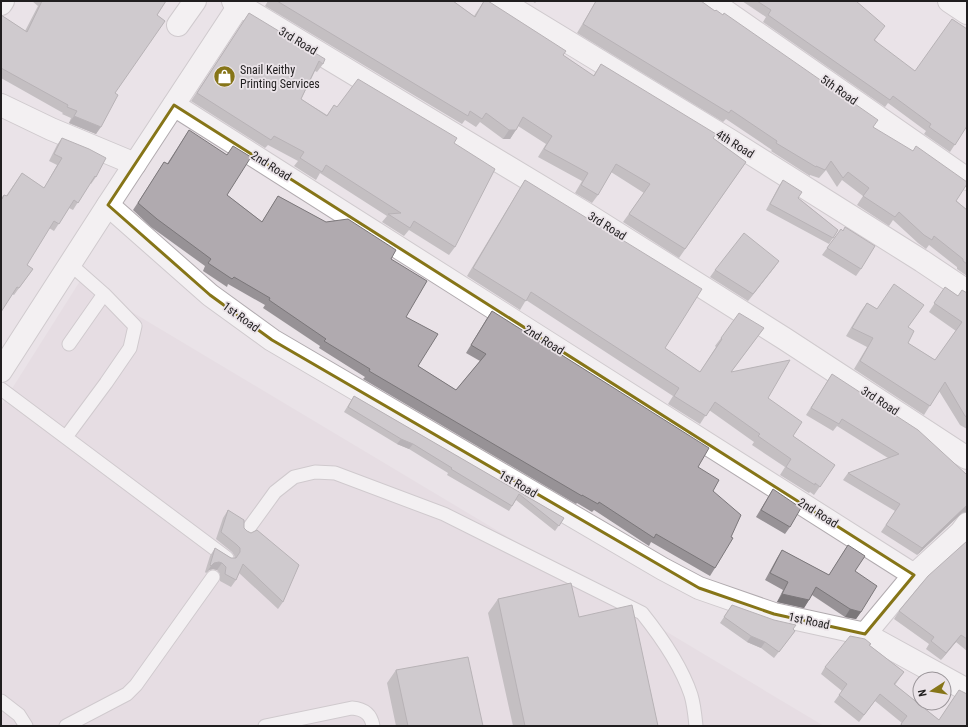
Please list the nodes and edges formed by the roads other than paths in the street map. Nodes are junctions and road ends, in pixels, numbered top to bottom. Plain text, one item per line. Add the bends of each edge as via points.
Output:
1 (3, 1) edge
2 (195, 1) edge
3 (501, 1) edge
4 (711, 1) edge
5 (949, 1) edge
6 (238, 2) edge
7 (1, 4) edge
8 (967, 13) edge
9 (178, 25) dead end
10 (1, 104) edge
11 (174, 105) junction
12 (135, 164) junction
13 (967, 179) edge
14 (108, 205) junction
15 (70, 264) junction
16 (967, 291) edge
17 (104, 294) junction
18 (69, 344) dead end
19 (1, 371) edge
20 (1, 389) edge
21 (66, 437) junction
22 (967, 458) edge
23 (967, 524) edge
24 (246, 532) edge
25 (227, 558) edge
26 (914, 575) junction
27 (213, 577) edge
28 (865, 634) junction
29 (967, 690) edge
30 (1, 701) edge
31 (26, 726) edge
32 (66, 726) edge
33 (265, 726) edge
34 (373, 726) edge
35 (696, 726) edge

1 - 7 street
2 - 9 street
3 - 16 street, 4th Road via 750,153
4 - 13 street, 5th Road
5 - 8 street
6 - 11 street
6 - 22 street, 3rd Road via 588,214
10 - 12 street via 51,129
11 - 12 street
11 - 26 street, 2nd Road
12 - 14 street
14 - 15 street
14 - 28 street, 1st Road via 210,295 272,340 664,569 699,588 774,614
15 - 17 lane
15 - 19 street
17 - 18 lane
17 - 21 lane via 135,326 130,348
20 - 21 lane
21 - 25 lane
23 - 26 street
24 - 35 lane via 275,492 294,477 315,472 335,472 444,514 642,613 677,663 692,696
26 - 28 street
27 - 32 lane via 127,694
28 - 29 street, 1st Road
30 - 31 lane via 19,715
33 - 34 lane via 352,708 366,712 372,719

